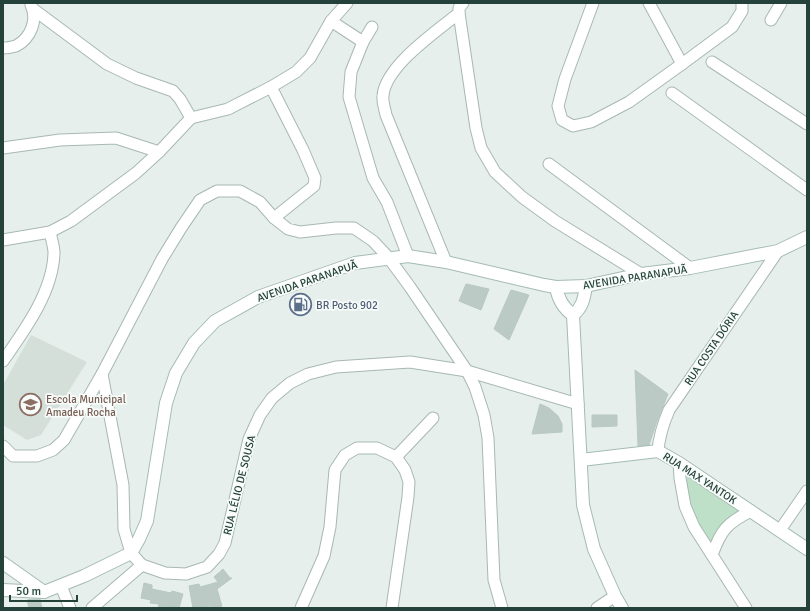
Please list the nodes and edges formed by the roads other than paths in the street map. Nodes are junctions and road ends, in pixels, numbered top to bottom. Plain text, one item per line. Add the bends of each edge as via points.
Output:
1 (347, 3) edge
2 (593, 3) edge
3 (649, 3) edge
4 (742, 3) edge
5 (781, 3) edge
6 (31, 6) edge
7 (461, 8) edge
8 (771, 20) dead end
9 (331, 21) junction
10 (372, 27) dead end
11 (363, 42) junction
12 (3, 48) edge
13 (712, 62) dead end
14 (682, 64) junction
15 (271, 87) junction
16 (672, 93) dead end
17 (191, 118) junction
18 (807, 124) edge
19 (3, 148) edge
20 (159, 152) junction
21 (549, 164) dead end
22 (807, 190) edge
23 (274, 218) junction
24 (50, 232) junction
25 (807, 237) edge
26 (3, 240) edge
27 (778, 250) junction
28 (408, 256) junction
29 (388, 257) junction
30 (446, 262) junction
31 (690, 268) junction
32 (642, 274) junction
33 (586, 286) junction
34 (556, 287) junction
35 (573, 315) junction
36 (3, 362) edge
37 (467, 371) junction
38 (102, 374) junction
39 (578, 404) junction
40 (432, 418) dead end
41 (3, 446) edge
42 (658, 451) junction
43 (8, 455) edge
44 (396, 457) junction
45 (580, 460) junction
46 (679, 463) junction
47 (807, 491) edge
48 (751, 511) junction
49 (780, 530) junction
50 (807, 549) edge
51 (131, 552) junction
52 (712, 555) junction
53 (3, 563) edge
54 (142, 565) junction
55 (61, 586) junction
56 (3, 590) edge
57 (44, 592) junction
58 (615, 596) junction
59 (70, 608) edge
60 (92, 608) edge
61 (301, 608) edge
62 (392, 608) edge
63 (502, 608) edge
64 (597, 608) edge
65 (622, 608) edge
66 (746, 608) edge

1 - 9 street
2 - 14 street via 565,79 558,106 562,120 573,126 591,122 629,102
3 - 14 street
4 - 14 street via 742,11 732,28
5 - 8 street
6 - 12 street via 34,19 30,32 14,47
6 - 17 street via 107,64 173,91
7 - 30 street via 400,62 387,81 382,96 386,115
7 - 32 street via 476,128 481,148 495,172 522,198 555,221
9 - 11 street
9 - 15 street via 310,58 296,72
10 - 11 street
11 - 28 street via 351,72 349,96 372,178 387,202
13 - 18 street
15 - 17 street via 228,109
15 - 23 street via 315,178 314,186
16 - 22 street
17 - 20 street
19 - 20 street via 60,140 116,138
20 - 24 street via 136,173 71,221
21 - 31 street
23 - 29 street via 288,229 300,232 354,228 373,241
23 - 38 street via 260,202 240,191 217,191 200,200 162,259
24 - 26 street
24 - 36 street via 54,252 46,287 32,319
25 - 27 street, AVENIDA PARANAPUÃ
27 - 31 street, AVENIDA PARANAPUÃ
27 - 42 street, RUA COSTA DÓRIA via 669,410 659,436
28 - 29 street, AVENIDA PARANAPUÃ
28 - 30 street, AVENIDA PARANAPUÃ
29 - 37 street
29 - 51 street, AVENIDA PARANAPUÃ via 355,263 258,297 216,321 194,343 176,373 166,403 147,521
30 - 34 street, AVENIDA PARANAPUÃ
31 - 32 street, AVENIDA PARANAPUÃ
32 - 33 street, AVENIDA PARANAPUÃ
33 - 34 street, AVENIDA PARANAPUÃ
33 - 35 street via 582,305
34 - 35 street via 564,308
35 - 39 street
37 - 39 street, RUA LÉLIO DE SOUSA
37 - 54 street, RUA LÉLIO DE SOUSA via 410,362 336,367 308,374 290,383 272,398 260,415 249,439 225,543 219,554 207,567 186,574 165,573
37 - 63 street via 481,408 488,438 494,580
38 - 43 street via 64,440 53,450 37,456
38 - 51 street via 123,484 124,529
39 - 45 street
40 - 44 street
41 - 43 street
42 - 45 street, RUA MAX YANTOK
42 - 46 street, RUA MAX YANTOK
44 - 61 street via 377,448 357,448 345,455 335,470 330,527 324,556
44 - 62 street via 409,482
45 - 58 street via 583,505 592,542
46 - 48 street, RUA MAX YANTOK
46 - 52 street via 685,506 694,527
47 - 49 street
48 - 49 street, RUA MAX YANTOK
48 - 52 street via 725,527
49 - 50 street, RUA MAX YANTOK
51 - 54 street
51 - 55 street
52 - 66 street
53 - 57 street
54 - 60 street
55 - 57 street
55 - 59 street
56 - 57 street
58 - 64 street
58 - 65 street

